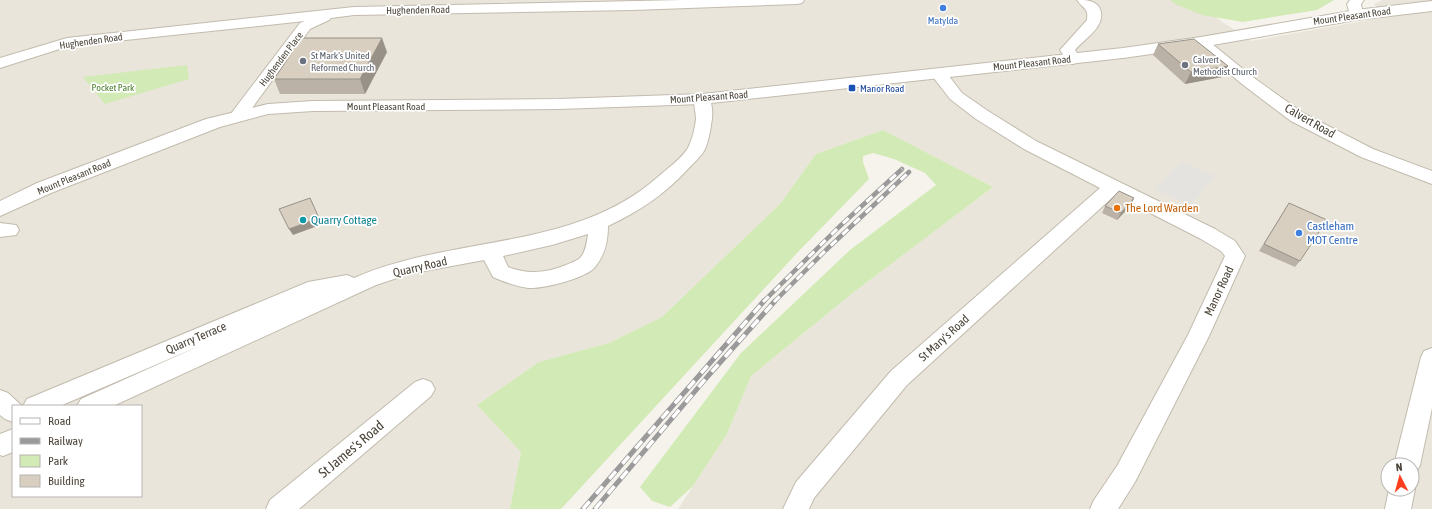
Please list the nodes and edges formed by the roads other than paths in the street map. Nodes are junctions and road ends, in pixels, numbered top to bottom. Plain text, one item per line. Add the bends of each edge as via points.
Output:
1 (797, 0) edge
2 (1084, 0) edge
3 (1432, 6) edge
4 (1357, 7) edge
5 (332, 14) junction
6 (279, 20) junction
7 (305, 26) junction
8 (1201, 42) junction
9 (1073, 59) junction
10 (0, 63) edge
11 (939, 74) junction
12 (702, 99) junction
13 (238, 115) junction
14 (1432, 178) edge
15 (1113, 186) junction
16 (0, 209) edge
17 (598, 223) junction
18 (491, 252) junction
19 (360, 283) junction
20 (1432, 357) edge
21 (423, 389) dead end
22 (0, 400) edge
23 (37, 405) edge
24 (90, 405) edge
25 (12, 411) edge
26 (1410, 457) edge
27 (1400, 497) edge
28 (279, 509) edge
29 (796, 509) edge
30 (1103, 509) edge
31 (1398, 509) edge

1 - 5 street, Hughenden Road via 354,11
2 - 9 street via 1093,10 1095,18 1091,28 1067,50
3 - 4 street, Mount Pleasant Road
4 - 8 street, Mount Pleasant Road
5 - 6 street, Hughenden Road
5 - 7 street, Hughenden Place
6 - 7 street, Hughenden Road via 301,22
6 - 10 street, Hughenden Road via 67,42
7 - 13 street, Hughenden Place
8 - 9 street, Mount Pleasant Road
8 - 14 street, Calvert Road via 1297,117 1367,153
9 - 11 street, Mount Pleasant Road
11 - 12 street, Mount Pleasant Road
11 - 15 street, Manor Road via 956,96 982,115 1030,145
12 - 13 street, Mount Pleasant Road via 559,104 290,106
12 - 17 street, Quarry Road via 705,117 695,150 666,183 632,207
13 - 16 street, Mount Pleasant Road via 213,122 44,188
15 - 29 street, St Mary's Road via 899,378 805,490
15 - 30 street, Manor Road via 1208,234 1228,246 1236,256 1198,336 1126,474
17 - 18 street, Quarry Road via 540,241
17 - 18 street via 598,242 588,263 562,276 533,281 516,279 500,272
18 - 19 street, Quarry Road via 409,267
19 - 23 street, Quarry Terrace via 315,288
19 - 24 street, Quarry Road via 299,313
20 - 26 street
21 - 28 street, St James's Road
22 - 25 street
27 - 31 street

